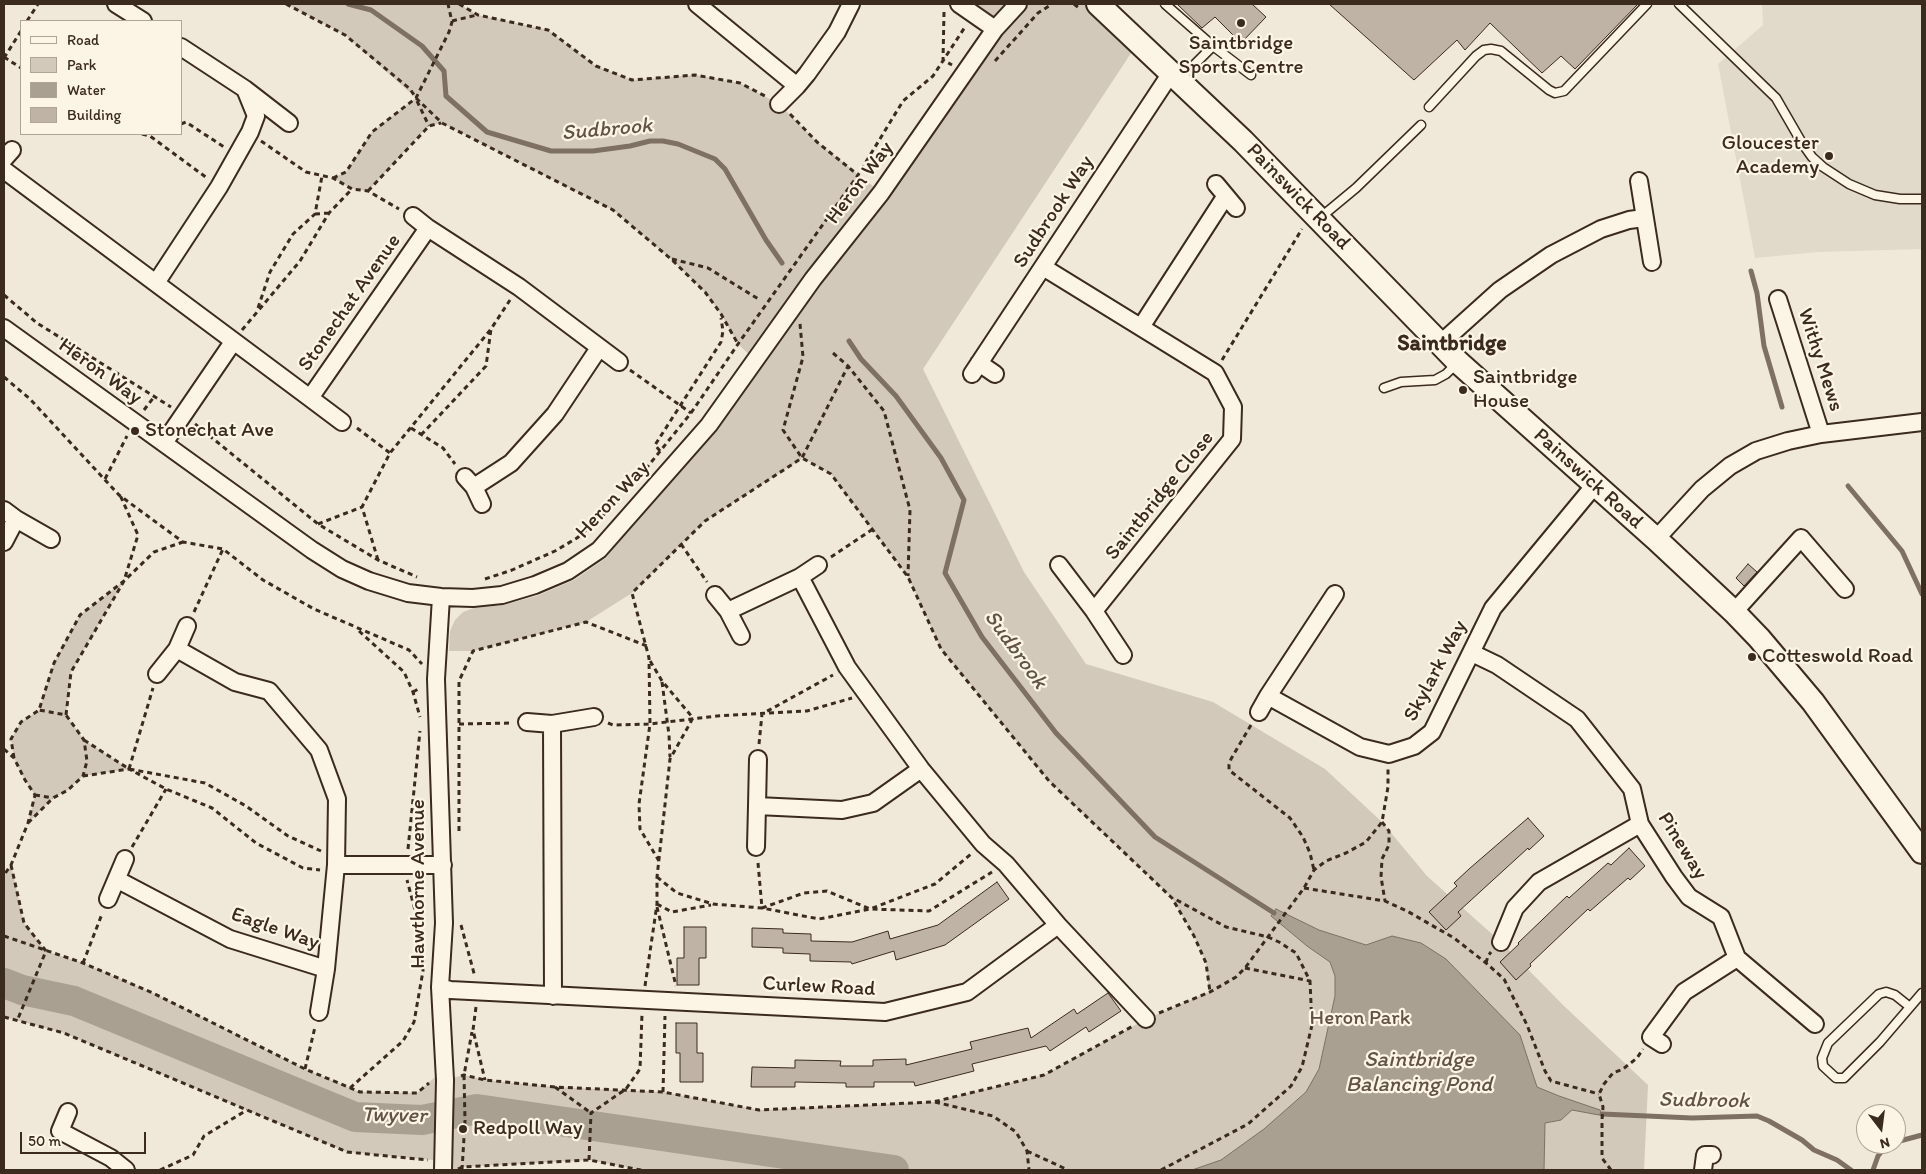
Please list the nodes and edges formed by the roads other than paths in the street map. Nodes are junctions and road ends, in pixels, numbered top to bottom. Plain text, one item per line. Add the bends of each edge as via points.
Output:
1 (116, 4) edge
2 (697, 4) edge
3 (851, 4) edge
4 (959, 4) edge
5 (1018, 4) edge
6 (1098, 4) edge
7 (1165, 4) edge
8 (1647, 4) edge
9 (1679, 4) edge
10 (137, 13) edge
11 (995, 29) junction
12 (1213, 46) junction
13 (182, 48) edge
14 (1251, 75) dead end
15 (1175, 77) junction
16 (796, 86) junction
17 (245, 89) junction
18 (780, 104) road end
19 (1429, 107) dead end
20 (289, 123) dead end
21 (1421, 125) dead end
22 (4, 170) edge
23 (1639, 181) dead end
24 (1226, 196) dead end
25 (1922, 199) edge
26 (1316, 215) junction
27 (413, 216) road end
28 (1644, 218) junction
29 (428, 228) junction
30 (1652, 262) dead end
31 (1043, 267) junction
32 (156, 283) junction
33 (1778, 299) dead end
34 (1141, 327) junction
35 (4, 328) edge
36 (233, 342) junction
37 (1440, 344) junction
38 (599, 348) junction
39 (619, 362) road end
40 (1458, 362) junction
41 (995, 374) dead end
42 (1384, 388) dead end
43 (310, 398) junction
44 (342, 422) road end
45 (1922, 422) edge
46 (1821, 434) junction
47 (164, 443) junction
48 (1594, 486) junction
49 (482, 504) dead end
50 (10, 515) edge
51 (52, 539) dead end
52 (1656, 539) junction
53 (4, 542) edge
54 (818, 565) road end
55 (1059, 565) dead end
56 (800, 577) junction
57 (1845, 589) dead end
58 (1335, 594) dead end
59 (715, 595) road end
60 (441, 598) junction
61 (728, 611) junction
62 (1094, 611) junction
63 (1734, 612) junction
64 (188, 626) road end
65 (741, 636) dead end
66 (177, 649) junction
67 (1472, 653) junction
68 (1123, 655) dead end
69 (157, 674) road end
70 (1268, 696) junction
71 (1259, 712) road end
72 (594, 717) road end
73 (527, 722) road end
74 (552, 724) junction
75 (758, 759) road end
76 (921, 769) junction
77 (757, 806) junction
78 (1640, 824) junction
79 (756, 847) road end
80 (1922, 852) edge
81 (125, 859) road end
82 (336, 865) junction
83 (443, 865) junction
84 (118, 880) junction
85 (108, 899) road end
86 (1058, 925) junction
87 (1501, 942) dead end
88 (1737, 958) junction
89 (326, 969) junction
90 (440, 987) junction
91 (1922, 993) edge
92 (553, 996) junction
93 (1910, 1008) junction
94 (319, 1012) road end
95 (1146, 1019) road end
96 (1815, 1024) dead end
97 (1657, 1040) road end
98 (68, 1112) dead end
99 (1712, 1155) dead end
100 (448, 1167) edge
101 (126, 1170) edge
102 (1703, 1170) edge

1 - 10 street
2 - 16 street
3 - 16 street via 837,32
4 - 11 street
5 - 11 street, Heron Way
6 - 15 main road, Painswick Road
7 - 12 lane
8 - 19 lane via 1564,91 1555,93 1548,90 1501,51 1491,48 1476,56
9 - 25 lane via 1776,98 1802,143 1824,168 1848,184 1875,195
11 - 60 street, Heron Way via 881,193 797,301 709,425 599,550 568,571 535,585 502,595
12 - 14 lane
12 - 15 lane
13 - 17 street
15 - 26 main road, Painswick Road
15 - 31 street, Sudbrook Way
16 - 18 street
17 - 20 street
17 - 32 street via 256,116 250,132 219,187
21 - 26 lane via 1356,188
22 - 32 street, Stonechat Avenue
23 - 28 street
24 - 34 street
26 - 37 main road, Painswick Road
27 - 29 street, Stonechat Avenue
28 - 30 street
28 - 37 street via 1600,229 1552,255 1500,290
29 - 38 street, Stonechat Avenue via 519,287
29 - 43 street, Stonechat Avenue
31 - 34 street
31 - 41 street, Sudbrook Way via 976,368
32 - 36 street, Stonechat Avenue
33 - 46 street, Withy Mews
34 - 62 street, Saintbridge Close via 1215,373 1233,407 1232,440
35 - 47 street, Heron Way
36 - 43 street, Stonechat Avenue
36 - 47 street
37 - 40 main road, Painswick Road
38 - 39 street, Stonechat Avenue
38 - 49 street via 549,421 511,463 469,482
40 - 42 lane via 1435,380 1401,382
40 - 48 main road, Painswick Road
43 - 44 street
45 - 46 street
46 - 52 street via 1762,449 1730,466 1702,489
47 - 60 street, Heron Way via 342,569 408,593
48 - 52 main road, Painswick Road
48 - 67 street, Skylark Way via 1493,608
50 - 51 street
50 - 53 street
52 - 63 main road, Painswick Road
54 - 56 street
55 - 62 street
56 - 61 street
56 - 76 street via 846,667
57 - 63 street via 1801,538
58 - 70 street
59 - 61 street
60 - 83 street, Hawthorne Avenue via 436,679
61 - 65 street
62 - 68 street
63 - 80 main road, Painswick Road via 1813,702
64 - 66 street
66 - 69 street
66 - 82 street, Eagle Way via 235,682 269,692 319,750 337,798
67 - 70 street, Skylark Way via 1432,732 1414,746 1389,754 1360,747
67 - 78 street, Pineway via 1498,665 1577,719 1632,788
70 - 71 street
72 - 74 street
73 - 74 street
74 - 92 street
75 - 77 street
76 - 77 street via 872,803 842,810
76 - 86 street via 983,844 1006,864
77 - 79 street
78 - 87 street via 1538,882 1515,908
78 - 88 street, Pineway via 1689,897 1722,917
81 - 84 street
82 - 83 street
82 - 89 street, Eagle Way
83 - 90 street, Hawthorne Avenue
84 - 85 street
84 - 89 street, Eagle Way via 230,939
86 - 92 street, Curlew Road via 967,992 885,1012
86 - 95 street
88 - 96 street, Pineway
88 - 97 street via 1684,992
89 - 94 street
90 - 92 street, Curlew Road
90 - 100 street, Hawthorne Avenue via 444,1134
91 - 93 lane
93 - 93 lane via 1844,1078 1836,1078 1823,1066 1822,1058 1828,1043 1879,994 1895,995
98 - 101 street via 60,1131 111,1158
99 - 102 street via 1705,1155

